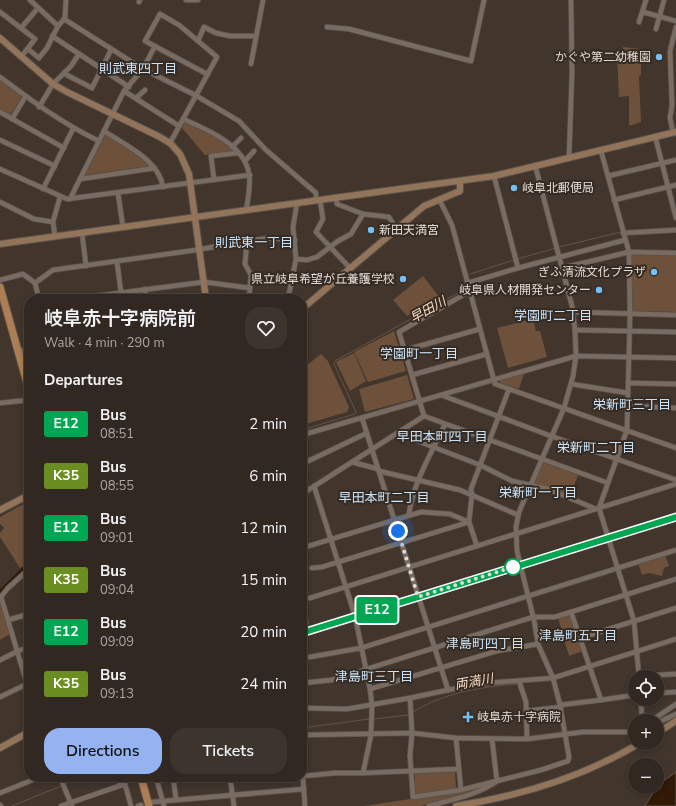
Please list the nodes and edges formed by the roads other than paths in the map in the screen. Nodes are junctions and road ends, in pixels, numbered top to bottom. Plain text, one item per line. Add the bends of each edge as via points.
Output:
1 (30, 0) edge
2 (66, 0) edge
3 (186, 0) edge
4 (198, 0) edge
5 (263, 0) edge
6 (484, 0) edge
7 (571, 0) edge
8 (646, 0) edge
9 (664, 0) edge
10 (38, 8) junction
11 (0, 12) edge
12 (643, 12) junction
13 (660, 16) junction
14 (64, 19) junction
15 (676, 21) edge
16 (640, 22) dead end
17 (58, 26) junction
18 (327, 27) dead end
19 (676, 27) edge
20 (21, 28) junction
21 (656, 29) dead end
22 (52, 36) junction
23 (255, 36) junction
24 (0, 38) edge
25 (198, 41) junction
26 (155, 46) junction
27 (28, 49) junction
28 (111, 50) junction
29 (79, 54) junction
30 (21, 57) junction
31 (250, 64) dead end
32 (102, 69) junction
33 (143, 69) junction
34 (64, 74) junction
35 (207, 74) junction
36 (0, 77) edge
37 (53, 84) junction
38 (129, 86) junction
39 (145, 90) dead end
40 (124, 91) junction
41 (195, 95) junction
42 (25, 97) junction
43 (136, 98) junction
44 (39, 107) junction
45 (0, 112) edge
46 (113, 114) junction
47 (12, 119) junction
48 (183, 119) junction
49 (179, 126) junction
50 (73, 129) junction
51 (104, 131) junction
52 (674, 132) edge
53 (655, 136) junction
54 (241, 138) dead end
55 (0, 140) edge
56 (99, 142) junction
57 (170, 143) junction
58 (232, 147) junction
59 (64, 148) junction
60 (254, 151) dead end
61 (600, 151) junction
62 (237, 153) junction
63 (569, 158) junction
64 (676, 160) edge
65 (245, 161) junction
66 (663, 163) junction
67 (536, 165) junction
68 (55, 166) junction
69 (155, 168) junction
70 (0, 169) edge
71 (250, 175) junction
72 (494, 176) junction
73 (608, 176) junction
74 (80, 179) junction
75 (214, 180) junction
76 (460, 181) junction
77 (190, 183) junction
78 (676, 185) edge
79 (163, 187) junction
80 (668, 187) junction
81 (43, 189) junction
82 (118, 193) junction
83 (60, 197) junction
84 (336, 198) junction
85 (70, 199) junction
86 (439, 199) junction
87 (318, 200) junction
88 (614, 200) junction
89 (0, 202) edge
90 (297, 203) junction
91 (246, 211) junction
92 (363, 214) junction
93 (195, 217) junction
94 (676, 218) edge
95 (53, 222) junction
96 (123, 227) junction
97 (396, 229) junction
98 (676, 230) edge
99 (82, 233) junction
100 (623, 233) junction
101 (55, 237) junction
102 (295, 240) junction
103 (625, 240) junction
104 (247, 241) junction
105 (0, 244) edge
106 (330, 247) junction
107 (199, 250) junction
108 (629, 252) junction
109 (676, 254) edge
110 (558, 256) junction
111 (296, 259) junction
112 (116, 262) junction
113 (86, 266) junction
114 (350, 268) junction
115 (518, 268) junction
116 (562, 268) junction
117 (0, 280) edge
118 (204, 282) junction
119 (468, 283) junction
120 (35, 284) junction
121 (0, 287) edge
122 (250, 288) junction
123 (145, 289) junction
124 (470, 291) junction
125 (121, 292) junction
126 (38, 294) edge
127 (108, 294) edge
128 (146, 294) edge
129 (205, 294) edge
130 (249, 294) edge
131 (289, 294) edge
132 (2, 305) edge
133 (307, 305) edge
134 (573, 312) junction
135 (630, 314) junction
136 (676, 315) edge
137 (480, 329) junction
138 (576, 330) junction
139 (629, 332) junction
140 (676, 332) edge
141 (24, 350) edge
142 (405, 350) junction
143 (18, 352) junction
144 (487, 354) junction
145 (576, 356) junction
146 (628, 358) junction
147 (676, 358) edge
148 (24, 373) edge
149 (412, 375) junction
150 (494, 380) junction
151 (628, 383) junction
152 (571, 384) junction
153 (676, 384) edge
154 (509, 389) junction
155 (628, 393) junction
156 (441, 395) junction
157 (24, 401) edge
158 (419, 401) junction
159 (0, 403) edge
160 (627, 406) junction
161 (564, 408) junction
162 (676, 408) edge
163 (424, 416) junction
164 (500, 417) junction
165 (362, 418) junction
166 (445, 424) junction
167 (627, 430) junction
168 (367, 433) junction
169 (397, 433) junction
170 (307, 434) edge
171 (551, 436) junction
172 (490, 441) junction
173 (434, 448) junction
174 (676, 448) edge
175 (372, 449) junction
176 (617, 459) junction
177 (541, 460) junction
178 (307, 462) edge
179 (352, 462) junction
180 (480, 465) junction
181 (378, 470) junction
182 (419, 479) junction
183 (676, 480) edge
184 (608, 483) junction
185 (676, 484) edge
186 (530, 485) junction
187 (314, 486) junction
188 (307, 491) edge
189 (472, 494) junction
190 (24, 498) edge
191 (598, 509) junction
192 (0, 510) edge
193 (409, 514) junction
194 (518, 515) junction
195 (676, 517) edge
196 (394, 519) junction
197 (469, 522) junction
198 (516, 534) junction
199 (607, 538) junction
200 (331, 539) junction
201 (401, 543) junction
202 (307, 546) edge
203 (477, 546) junction
204 (676, 550) edge
205 (338, 562) junction
206 (520, 565) junction
207 (312, 568) dead end
208 (409, 568) junction
209 (617, 568) junction
210 (24, 574) edge
211 (676, 579) edge
212 (346, 587) junction
213 (528, 595) junction
214 (625, 595) junction
215 (1, 597) edge
216 (418, 597) junction
217 (310, 598) dead end
218 (676, 608) edge
219 (571, 612) junction
220 (24, 615) edge
221 (356, 616) junction
222 (533, 617) junction
223 (8, 620) junction
224 (634, 622) junction
225 (428, 627) junction
226 (307, 631) edge
227 (580, 638) junction
228 (676, 640) edge
229 (538, 644) junction
230 (361, 648) junction
231 (434, 648) junction
232 (24, 649) edge
233 (18, 651) junction
234 (637, 652) junction
235 (310, 657) dead end
236 (0, 660) edge
237 (590, 666) junction
238 (441, 668) junction
239 (365, 669) junction
240 (638, 670) edge
241 (24, 671) edge
242 (676, 674) edge
243 (664, 675) edge
244 (553, 678) junction
245 (519, 681) junction
246 (307, 682) edge
247 (24, 686) edge
248 (370, 689) junction
249 (448, 690) junction
250 (676, 692) edge
251 (664, 693) edge
252 (628, 696) edge
253 (0, 697) edge
254 (410, 698) junction
255 (601, 700) junction
256 (676, 704) edge
257 (372, 705) junction
258 (560, 706) junction
259 (307, 708) edge
260 (526, 711) junction
261 (661, 714) edge
262 (676, 714) edge
263 (664, 720) edge
264 (676, 721) edge
265 (664, 729) edge
266 (628, 732) edge
267 (412, 733) junction
268 (24, 735) edge
269 (307, 735) edge
270 (371, 735) junction
271 (565, 735) junction
272 (456, 738) junction
273 (492, 739) junction
274 (527, 739) junction
275 (0, 748) edge
276 (628, 749) edge
277 (458, 769) junction
278 (412, 772) junction
279 (363, 773) junction
280 (307, 776) edge
281 (496, 781) junction
282 (28, 782) edge
283 (62, 782) edge
284 (119, 782) edge
285 (138, 782) edge
286 (143, 782) edge
287 (158, 782) edge
288 (174, 782) edge
289 (231, 782) edge
290 (303, 782) edge
291 (120, 785) junction
292 (304, 789) junction
293 (461, 790) junction
294 (0, 793) edge
295 (232, 794) junction
296 (176, 799) junction
297 (163, 800) junction
298 (71, 804) edge
299 (151, 804) edge
300 (61, 806) edge
301 (131, 806) edge
302 (141, 806) edge
303 (164, 806) edge
304 (234, 806) edge
305 (305, 806) edge
306 (428, 806) edge
307 (456, 806) edge

1 - 10 street
2 - 14 street
3 - 4 street
5 - 23 street
6 - 18 street via 471,61 349,29
7 - 63 street
8 - 12 street
9 - 13 street
10 - 17 street
10 - 20 street
11 - 20 street
12 - 13 street
12 - 16 street
13 - 15 street
13 - 21 street
14 - 17 street
14 - 28 street
17 - 22 street
19 - 52 street via 670,51 670,118
20 - 27 street via 35,39
22 - 27 street via 39,58
22 - 29 street
23 - 25 street via 230,36 204,27
23 - 31 street
24 - 30 street
25 - 26 street via 174,21 160,14 145,41
25 - 35 street via 216,57
26 - 33 street
26 - 35 street
27 - 30 street
28 - 32 street
28 - 33 street
29 - 32 street
29 - 34 street
30 - 37 street
32 - 34 street via 92,88
32 - 38 street
33 - 38 street
33 - 41 street
34 - 37 street
35 - 41 street
36 - 42 street
37 - 44 street
37 - 46 street
38 - 40 street
39 - 43 street
40 - 43 street
40 - 46 street
41 - 48 street
41 - 87 street via 239,121 266,150 316,193
42 - 44 street
42 - 47 street
43 - 49 street
44 - 50 street
45 - 47 street
46 - 51 street
46 - 57 street
47 - 59 street
48 - 49 street
48 - 58 street
49 - 57 street
50 - 56 street
50 - 59 street
51 - 56 street
51 - 69 street
52 - 53 street
53 - 61 street
53 - 66 street
54 - 58 street
55 - 68 street
56 - 74 street
57 - 77 street via 183,160
58 - 62 street
59 - 68 street
60 - 65 street
61 - 63 street
61 - 73 street
62 - 65 street
62 - 75 street via 211,156
63 - 67 street
64 - 66 street
65 - 71 street
66 - 73 street
66 - 80 street
67 - 72 street
67 - 110 street
68 - 81 street
69 - 74 street
69 - 79 street
70 - 81 street
71 - 75 street
71 - 91 street
72 - 76 street
72 - 115 street
73 - 88 street
74 - 85 street
75 - 77 street
76 - 84 street
76 - 86 street via 460,191
77 - 79 street
77 - 93 street
78 - 80 street
79 - 82 street
80 - 88 street
80 - 94 street
81 - 83 street
82 - 85 street
82 - 96 street
83 - 85 street
83 - 95 street
84 - 87 street
84 - 92 street via 336,204
86 - 97 street via 424,206
86 - 119 street via 450,218
87 - 90 street
87 - 106 street via 323,219 316,232
88 - 100 street
89 - 95 street via 34,219
90 - 91 street
90 - 102 street via 293,227
91 - 93 street
92 - 97 street via 389,217
92 - 106 street via 350,234
93 - 96 street
93 - 107 street
95 - 101 street
96 - 99 street
97 - 114 street
98 - 100 street
99 - 101 street
99 - 113 street
100 - 103 street
101 - 105 street
102 - 104 street via 270,238
102 - 111 street
103 - 108 street
103 - 110 street
104 - 107 street
104 - 122 street via 245,264 251,275
106 - 111 street via 317,257 307,260
106 - 114 street
107 - 112 street
107 - 118 street
108 - 109 street
108 - 116 street
108 - 135 street
110 - 115 street
110 - 116 street
111 - 131 street
112 - 113 street
112 - 125 street
113 - 120 street via 53,270
114 - 133 street
115 - 119 street
116 - 134 street
117 - 120 street via 23,274
118 - 122 street
118 - 123 street
118 - 129 street
119 - 124 street
120 - 126 street
121 - 132 main road
122 - 130 street
123 - 125 street
123 - 128 street
124 - 137 street
124 - 142 street via 399,332
125 - 127 street
132 - 143 main road
134 - 135 street
134 - 138 street
135 - 136 street
135 - 139 street
137 - 142 street
137 - 144 street
138 - 139 street
138 - 145 street
139 - 140 street
139 - 146 street
141 - 143 street
142 - 149 street
143 - 148 main road
144 - 149 street
144 - 150 street
145 - 146 street
145 - 150 street
145 - 152 street
146 - 147 street
146 - 151 street
149 - 158 street
150 - 154 street via 495,384
150 - 156 street
151 - 153 street
151 - 155 street
152 - 155 street
152 - 161 street
154 - 161 street
154 - 164 street
155 - 160 street
156 - 158 street
156 - 164 street
157 - 159 street
158 - 163 street
158 - 165 street
160 - 162 street
160 - 167 street
161 - 167 street
161 - 171 street
163 - 166 street
163 - 169 street
164 - 171 street
164 - 172 street
165 - 168 street
165 - 170 street
166 - 172 street
166 - 173 street
167 - 174 street
167 - 176 street
168 - 175 street
168 - 178 street
169 - 173 street
169 - 175 street
171 - 176 street
171 - 177 street
172 - 177 street
172 - 180 street
173 - 180 street
173 - 182 street
175 - 179 street
175 - 181 street
176 - 183 street
176 - 184 street
177 - 184 street
177 - 186 street
179 - 181 street
179 - 187 street
180 - 186 street via 512,481
180 - 189 street via 473,480
181 - 182 street
181 - 196 street
182 - 189 street
182 - 193 street
184 - 191 street
185 - 191 street
186 - 191 street
186 - 194 street
187 - 188 street
187 - 200 street
189 - 194 street
189 - 197 street
190 - 192 street
191 - 198 street
191 - 199 street
193 - 196 street
193 - 197 street via 441,513
194 - 198 street
195 - 199 street
196 - 200 street
196 - 201 street
197 - 201 street
197 - 203 street
198 - 203 street
198 - 206 street
199 - 206 street
199 - 209 street
200 - 202 street
200 - 205 street
201 - 205 street
201 - 208 street
203 - 208 street
204 - 209 street
205 - 207 street
205 - 212 street
206 - 213 street
206 - 216 street
208 - 212 street
208 - 216 street
209 - 213 street
209 - 214 street
210 - 215 street
211 - 214 street
212 - 217 street
212 - 221 street
213 - 222 street
213 - 225 street
214 - 219 street
214 - 224 street
215 - 223 street
216 - 221 street
216 - 225 street
218 - 224 street
219 - 222 street via 555,617
219 - 227 street
220 - 223 street
221 - 226 street
221 - 230 street
222 - 229 street
222 - 231 street
223 - 233 street
224 - 227 street
224 - 234 street
225 - 230 street
225 - 231 street
227 - 237 street
228 - 234 street
229 - 238 street via 497,651
229 - 244 street
230 - 235 street
230 - 239 street
231 - 238 street
231 - 239 street
232 - 233 street
233 - 236 street
233 - 241 street
234 - 237 street
234 - 240 street
237 - 244 street
237 - 255 street
238 - 248 street
238 - 249 street
239 - 246 street via 332,680
239 - 248 street
242 - 243 street
244 - 245 street
244 - 258 street
245 - 249 street
245 - 260 street via 526,702
247 - 253 street
248 - 257 street
249 - 254 street
250 - 251 street
252 - 255 street
254 - 257 street
254 - 267 street
255 - 258 street
256 - 261 street
257 - 259 street via 346,709
257 - 270 street
258 - 260 street
258 - 271 street
260 - 274 street
262 - 263 street
264 - 265 street
266 - 271 street via 606,731
267 - 270 street
267 - 272 street
267 - 278 street
268 - 275 street
269 - 270 street
270 - 279 street
271 - 274 street
271 - 281 street via 568,761
272 - 273 street
272 - 277 street
273 - 274 street
273 - 281 street
276 - 307 street via 583,772 522,792
277 - 278 street
277 - 293 street
278 - 279 street
278 - 293 street via 413,797
279 - 280 street
281 - 293 street
281 - 306 street via 491,786
282 - 294 street
283 - 298 street
284 - 291 street
285 - 302 main road
286 - 299 main road
287 - 297 street
288 - 296 street
289 - 295 street
290 - 292 street
291 - 298 street
291 - 301 street via 125,784
292 - 295 street
292 - 305 street
295 - 296 street
295 - 304 street
296 - 297 street
297 - 299 street
297 - 303 street
298 - 300 street

